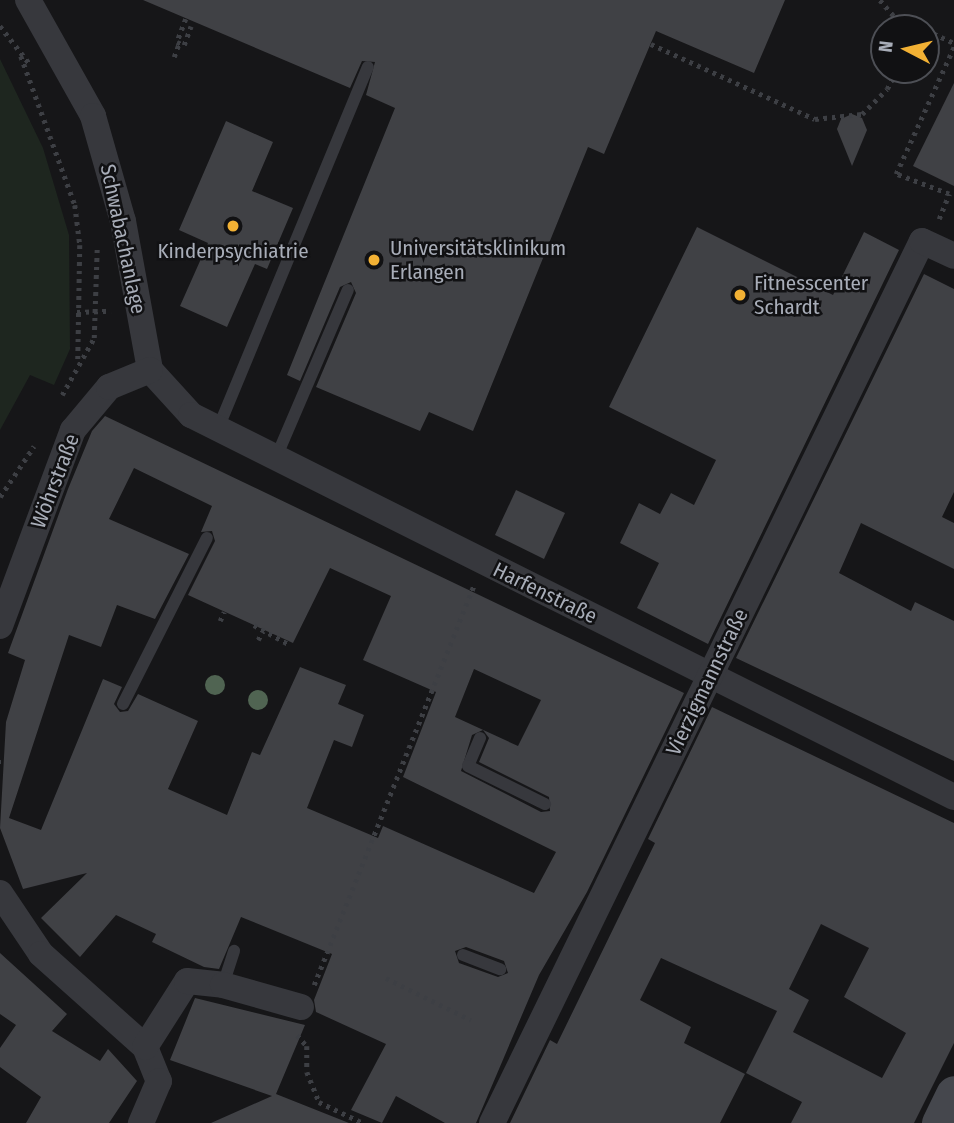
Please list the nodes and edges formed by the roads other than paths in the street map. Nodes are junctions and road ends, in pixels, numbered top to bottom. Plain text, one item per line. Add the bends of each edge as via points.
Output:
1 (29, 0) edge
2 (368, 67) dead end
3 (954, 256) edge
4 (348, 290) dead end
5 (150, 370) junction
6 (216, 432) junction
7 (275, 460) junction
8 (207, 538) dead end
9 (0, 626) edge
10 (710, 675) junction
11 (123, 704) dead end
12 (480, 738) dead end
13 (954, 797) edge
14 (545, 804) dead end
15 (0, 893) edge
16 (234, 951) dead end
17 (463, 956) dead end
18 (500, 969) dead end
19 (223, 985) junction
20 (301, 1007) road end
21 (145, 1047) junction
22 (954, 1094) edge
23 (141, 1123) edge
24 (492, 1123) edge
25 (940, 1123) edge

1 - 5 street, Schwabachanlage via 93,116 123,220
2 - 6 lane
3 - 10 street, Vierzigmannstraße via 922,241
4 - 7 lane
5 - 6 street, Harfenstraße via 191,415
5 - 9 street, Wöhrstraße via 109,387 73,430
6 - 7 street, Harfenstraße
7 - 10 street, Harfenstraße
8 - 11 lane
10 - 13 street, Harfenstraße
10 - 24 street, Vierzigmannstraße
12 - 14 lane via 468,766
15 - 21 street via 41,954
16 - 19 lane
17 - 18 lane
19 - 20 street
19 - 21 street via 187,981
21 - 23 street via 159,1081
22 - 25 street

